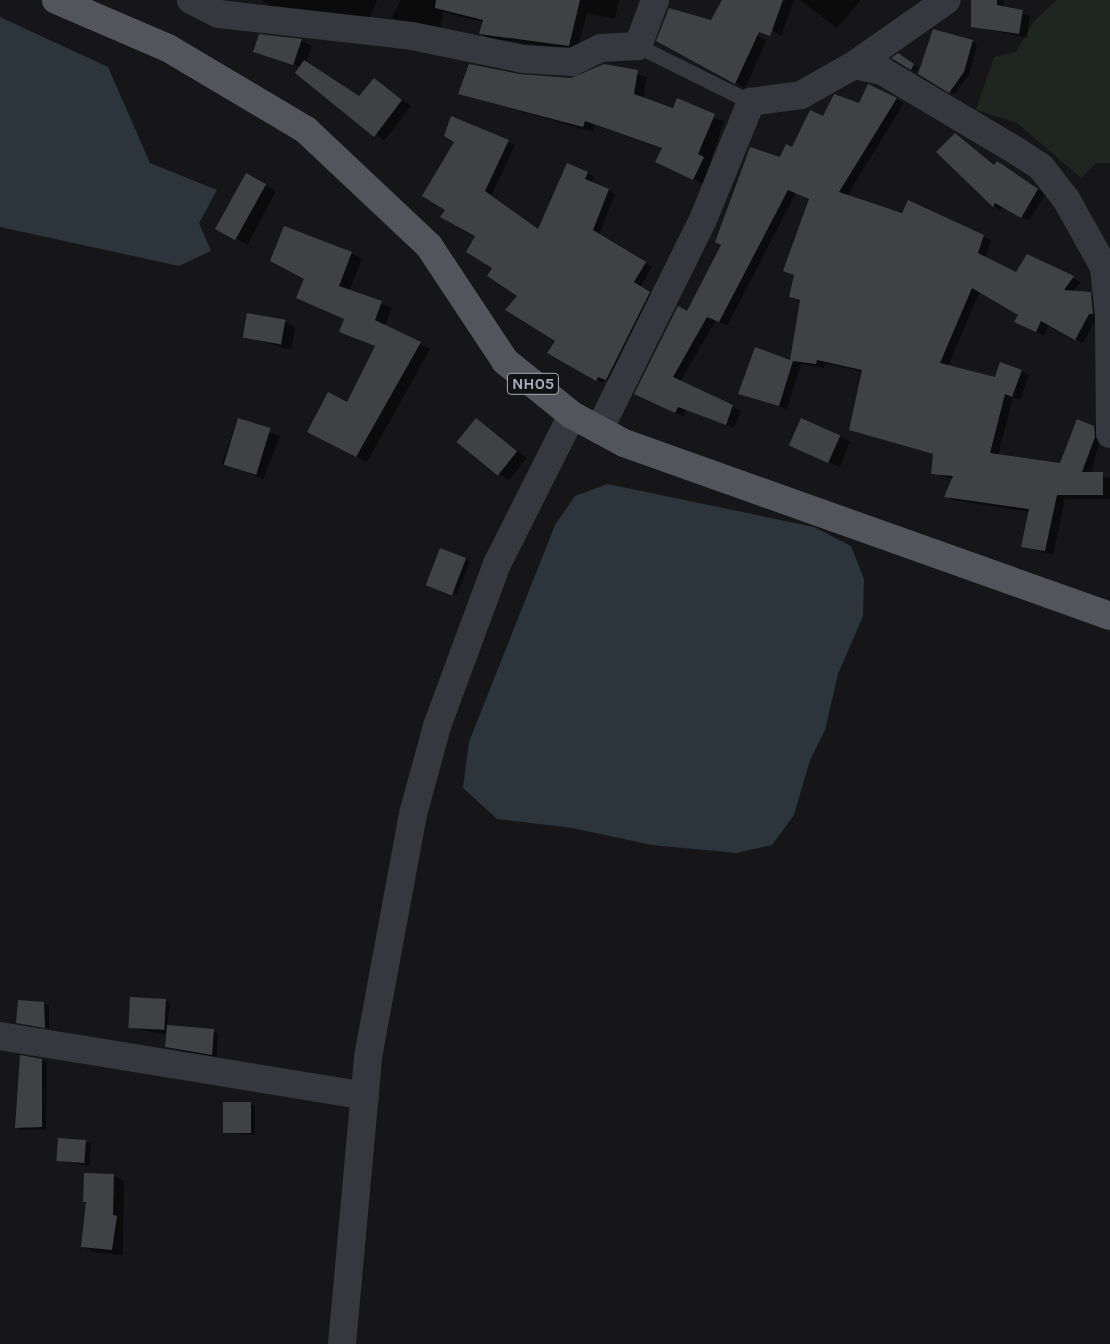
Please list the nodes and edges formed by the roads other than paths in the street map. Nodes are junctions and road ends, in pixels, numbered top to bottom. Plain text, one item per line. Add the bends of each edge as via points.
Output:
1 (56, 0) edge
2 (191, 0) edge
3 (655, 0) edge
4 (947, 0) edge
5 (638, 46) junction
6 (854, 65) junction
7 (751, 102) junction
8 (572, 415) junction
9 (599, 430) junction
10 (1110, 434) edge
11 (1110, 616) edge
12 (0, 1036) edge
13 (365, 1096) junction
14 (342, 1344) edge

1 - 8 main road, NH05 via 168,48 306,130 429,246 505,361
2 - 5 street via 219,14 412,36 523,59 572,62 601,48
3 - 5 street
4 - 6 street
5 - 7 lane
6 - 7 street via 801,95
6 - 10 street via 882,71 1015,150 1041,167 1066,199 1104,266 1109,317
7 - 9 street via 702,222
8 - 9 main road, NH05
8 - 13 street via 497,564 437,726 413,814 384,964
9 - 11 main road, NH05 via 633,446
12 - 13 street
13 - 14 street

